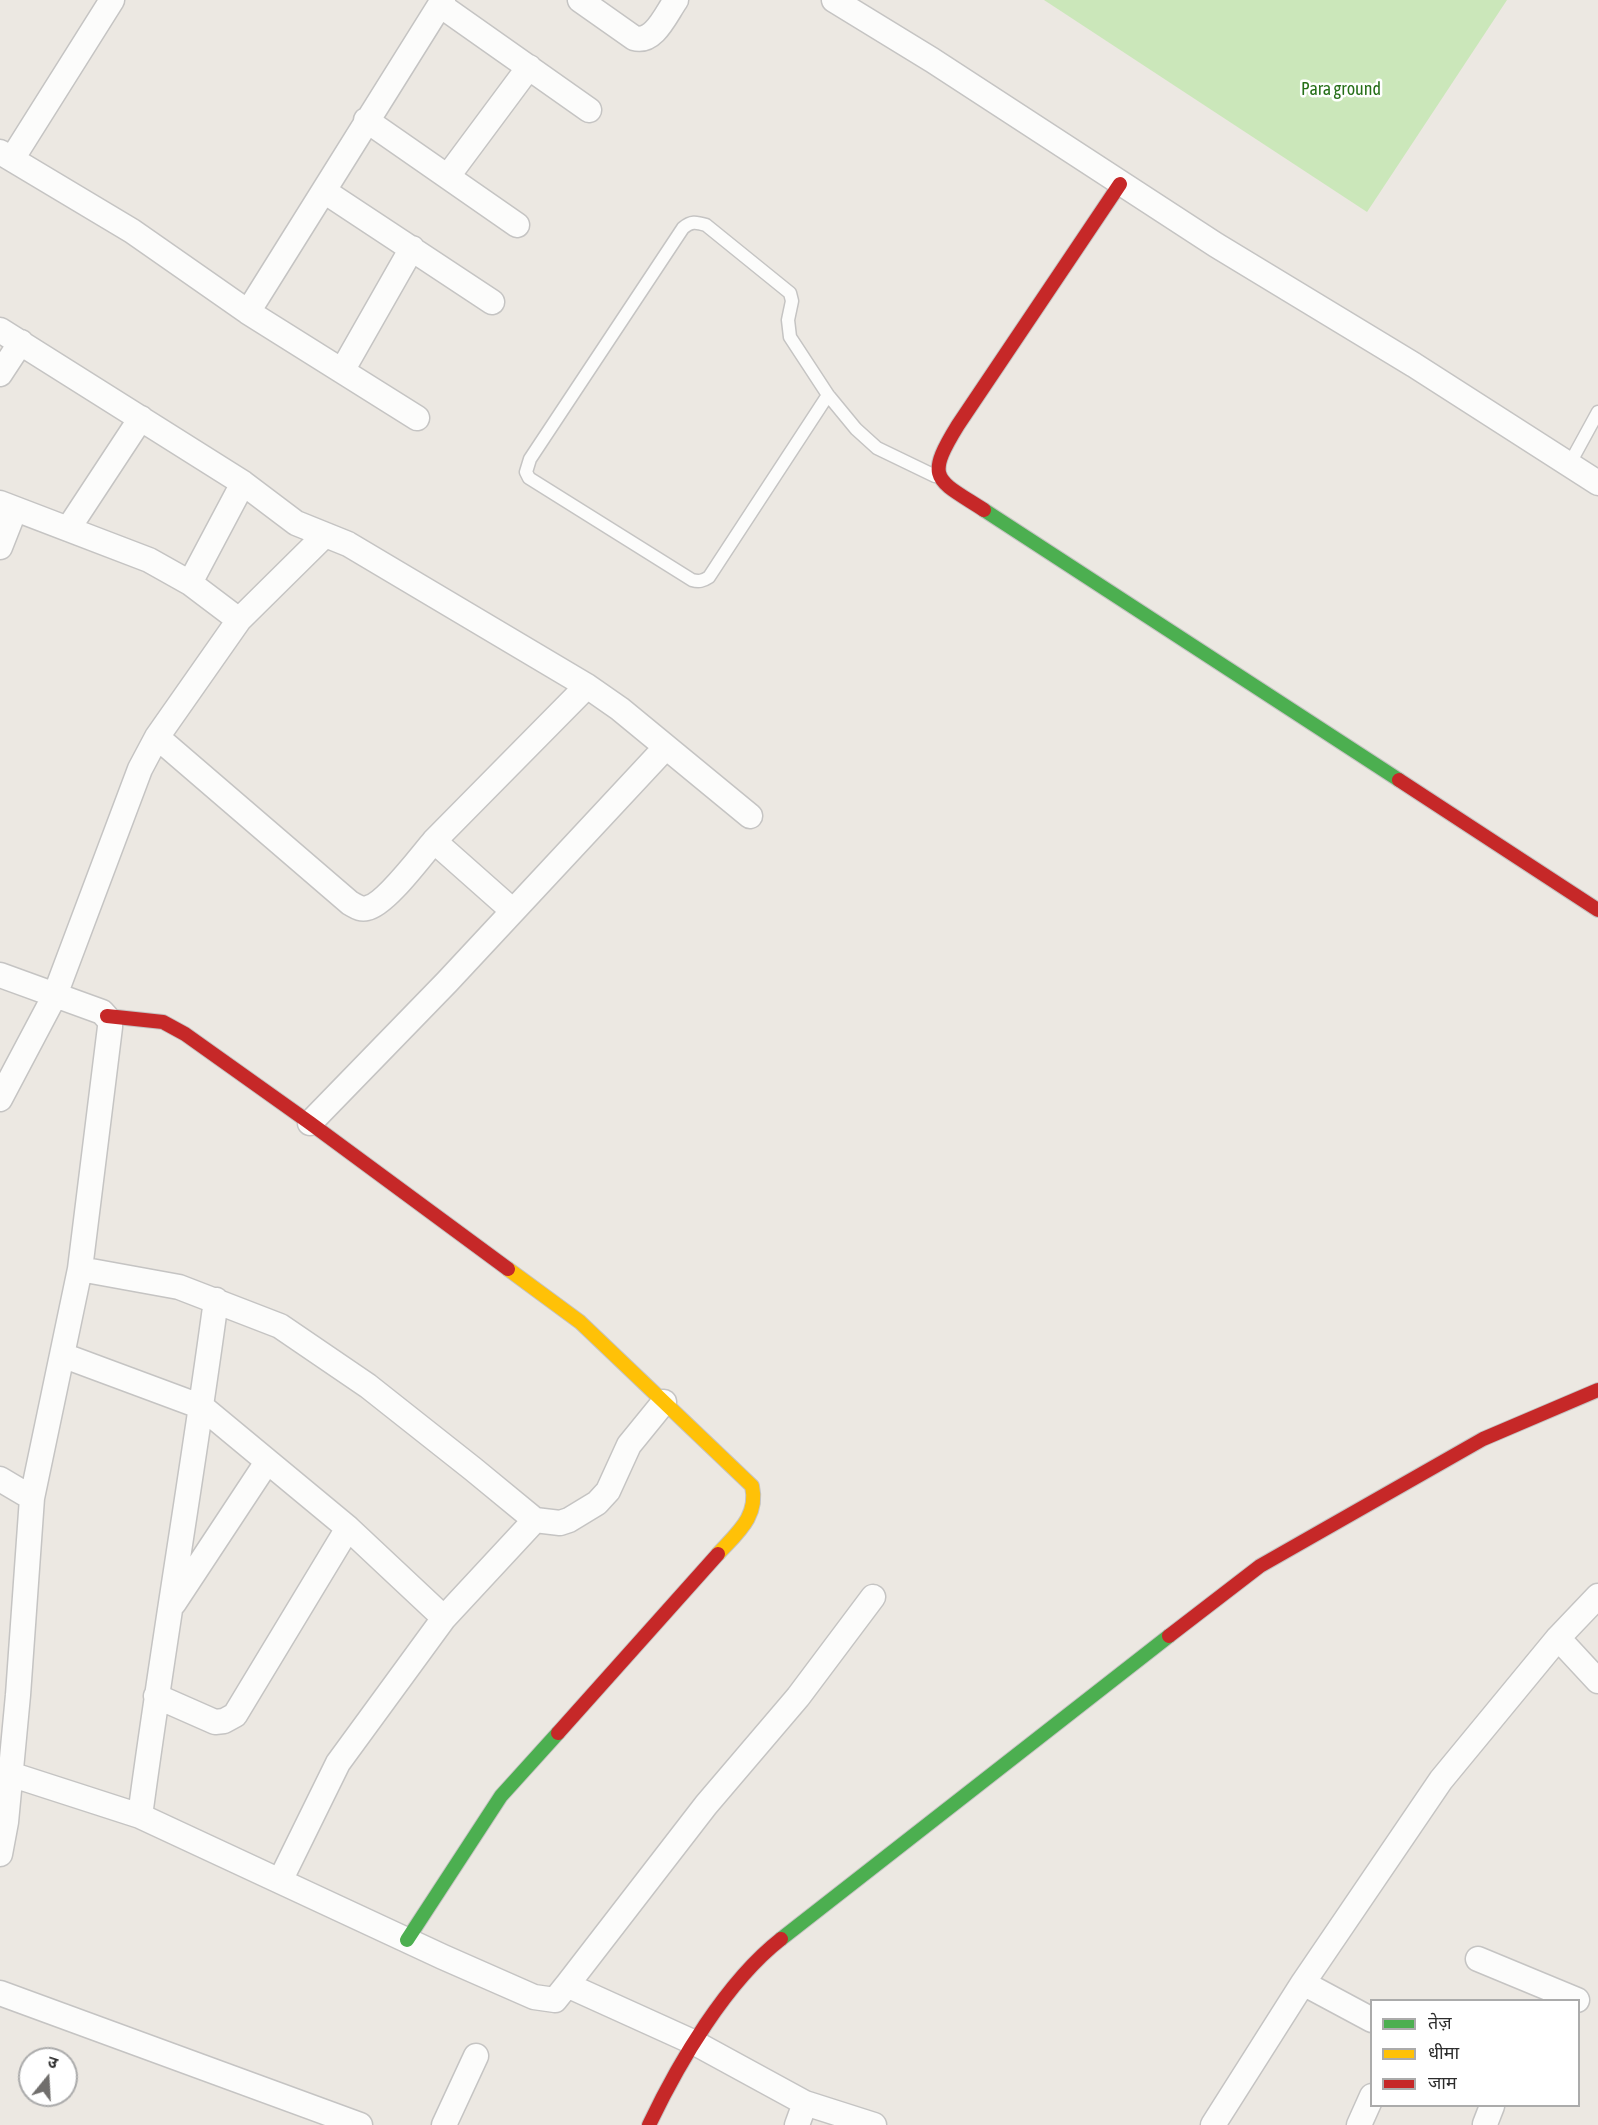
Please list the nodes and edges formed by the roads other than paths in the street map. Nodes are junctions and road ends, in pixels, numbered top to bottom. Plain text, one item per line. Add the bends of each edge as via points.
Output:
1 (112, 0) edge
2 (580, 0) edge
3 (676, 0) edge
4 (834, 0) edge
5 (442, 3) edge
6 (529, 67) junction
7 (589, 110) dead end
8 (366, 120) junction
9 (6, 156) edge
10 (448, 176) junction
11 (1120, 184) junction
12 (324, 191) junction
13 (517, 225) dead end
14 (412, 248) junction
15 (492, 302) dead end
16 (248, 312) junction
17 (10, 336) edge
18 (342, 371) junction
19 (0, 374) edge
20 (828, 395) junction
21 (1598, 412) edge
22 (141, 418) junction
23 (417, 418) dead end
24 (1569, 465) junction
25 (939, 478) junction
26 (243, 483) junction
27 (1598, 483) edge
28 (7, 506) edge
29 (68, 529) junction
30 (324, 536) junction
31 (0, 547) edge
32 (190, 583) junction
33 (239, 620) junction
34 (587, 686) junction
35 (157, 737) junction
36 (666, 747) junction
37 (750, 816) dead end
38 (434, 841) junction
39 (1598, 910) edge
40 (513, 911) junction
41 (0, 975) edge
42 (55, 995) junction
43 (107, 1016) junction
44 (0, 1099) edge
45 (310, 1123) junction
46 (80, 1269) junction
47 (216, 1300) junction
48 (62, 1355) junction
49 (1598, 1390) edge
50 (664, 1402) junction
51 (202, 1407) junction
52 (267, 1462) junction
53 (0, 1479) edge
54 (32, 1498) junction
55 (535, 1520) junction
56 (348, 1528) junction
57 (1598, 1596) edge
58 (873, 1597) dead end
59 (169, 1610) junction
60 (444, 1618) junction
61 (1558, 1638) junction
62 (1598, 1681) edge
63 (9, 1689) edge
64 (156, 1696) junction
65 (10, 1774) junction
66 (140, 1816) junction
67 (3, 1821) edge
68 (0, 1854) edge
69 (280, 1881) junction
70 (406, 1940) junction
71 (1478, 1959) dead end
72 (1303, 1983) junction
73 (567, 1985) junction
74 (1533, 1992) edge
75 (0, 1993) edge
76 (1568, 1999) edge
77 (1580, 2002) edge
78 (1598, 2009) edge
79 (1370, 2019) edge
80 (695, 2043) junction
81 (476, 2056) dead end
82 (1370, 2098) edge
83 (1492, 2107) edge
84 (801, 2114) edge
85 (1485, 2124) edge
86 (360, 2125) edge
87 (444, 2125) edge
88 (649, 2125) edge
89 (874, 2125) edge
90 (1213, 2125) edge
91 (1359, 2125) edge

1 - 9 street
2 - 3 street via 641,40 653,33
4 - 11 street
5 - 6 street
5 - 8 street
6 - 7 street
6 - 10 street
8 - 10 street
8 - 12 street
9 - 16 street via 132,231
10 - 13 street
11 - 24 street
11 - 25 street via 958,425 939,458
12 - 14 street
12 - 16 street
14 - 15 street
14 - 18 street
16 - 18 street
17 - 19 street
17 - 22 street
18 - 23 street
20 - 20 lane via 790,337 790,293 706,225 688,223 530,459 526,472 529,478 698,582 709,577
20 - 25 lane via 877,448
21 - 24 lane
22 - 26 street
22 - 29 street
24 - 27 street
25 - 39 street
26 - 30 street via 296,523
26 - 32 street
28 - 29 street
28 - 31 street
29 - 32 street via 149,560
30 - 33 street
30 - 34 street via 348,544
32 - 33 street
33 - 35 street
34 - 36 street
34 - 38 street
35 - 38 street via 361,909 384,898
35 - 42 street via 140,769
36 - 37 street
36 - 40 street
38 - 40 street
40 - 45 street
41 - 42 street
42 - 43 street
42 - 44 street
43 - 45 street via 163,1022
43 - 46 street via 110,1027
45 - 50 street via 580,1322
46 - 47 street via 179,1287
46 - 48 street
47 - 51 street
47 - 55 street via 280,1326 358,1380
48 - 51 street
48 - 54 street
49 - 80 street via 1483,1439 1260,1566 766,1951 732,1988
50 - 55 street via 629,1445 608,1491 597,1503 560,1523
50 - 70 street via 752,1486 756,1498 752,1514 501,1796
51 - 52 street
51 - 59 street
52 - 56 street
52 - 59 street
53 - 54 street
54 - 63 street
55 - 60 street
56 - 60 street
56 - 64 street via 235,1715 215,1722
57 - 61 street
58 - 73 street via 798,1697 706,1805
59 - 64 street
60 - 69 street via 338,1763
61 - 62 street
61 - 72 street via 1441,1780
63 - 65 street
64 - 66 street
65 - 66 street
65 - 67 street
66 - 69 street
67 - 68 street
69 - 70 street
70 - 73 street via 534,1997 555,2000
71 - 74 street
72 - 79 street
72 - 90 street
73 - 80 street
74 - 76 street
75 - 86 street
77 - 78 street
80 - 84 street
80 - 88 street
81 - 87 street
82 - 91 street
83 - 85 street
84 - 89 street

